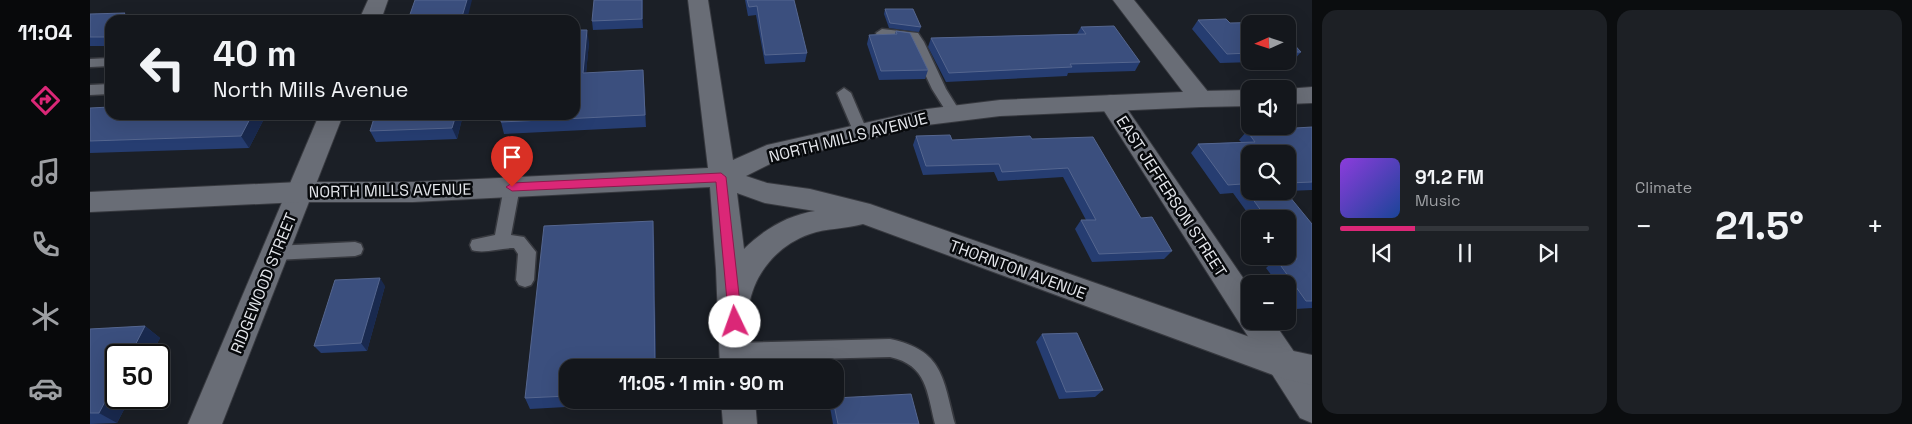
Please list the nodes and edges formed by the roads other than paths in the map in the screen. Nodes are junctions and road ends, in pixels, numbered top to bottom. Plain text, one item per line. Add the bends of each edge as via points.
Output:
1 (378, 0) edge
2 (698, 0) edge
3 (1123, 0) edge
4 (372, 15) edge
5 (882, 33) edge
6 (105, 62) edge
7 (90, 63) edge
8 (105, 89) edge
9 (90, 90) edge
10 (844, 93) dead end
11 (1296, 96) edge
12 (1312, 96) edge
13 (1241, 98) edge
14 (1201, 99) junction
15 (1112, 103) junction
16 (954, 113) junction
17 (329, 120) edge
18 (862, 133) junction
19 (721, 177) junction
20 (512, 187) junction
21 (300, 192) junction
22 (90, 202) edge
23 (870, 215) junction
24 (502, 241) junction
25 (478, 245) dead end
26 (355, 249) dead end
27 (275, 253) junction
28 (525, 280) dead end
29 (1241, 299) edge
30 (735, 307) junction
31 (1263, 330) edge
32 (736, 359) edge
33 (749, 359) edge
34 (1298, 367) edge
35 (1312, 407) edge
36 (739, 409) edge
37 (205, 424) edge
38 (740, 424) edge
39 (945, 424) edge

1 - 4 street
2 - 19 street
3 - 14 street
5 - 16 lane via 913,36
6 - 7 lane
8 - 9 lane
10 - 18 lane
11 - 12 street
13 - 14 street, NORTH MILLS AVENUE
14 - 15 street, NORTH MILLS AVENUE
15 - 16 street, NORTH MILLS AVENUE
15 - 29 street, EAST JEFFERSON STREET
16 - 18 street, NORTH MILLS AVENUE
17 - 21 street, RIDGEWOOD STREET
18 - 19 street, NORTH MILLS AVENUE via 767,154
19 - 20 street, NORTH MILLS AVENUE
19 - 23 street, THORNTON AVENUE via 765,193 810,199
19 - 30 street
20 - 21 street, NORTH MILLS AVENUE via 413,192
20 - 24 lane
21 - 22 street, NORTH MILLS AVENUE
21 - 27 street, RIDGEWOOD STREET
23 - 30 street via 806,223 780,235 755,256 742,274
23 - 34 street, THORNTON AVENUE
24 - 25 lane
24 - 28 lane via 518,242 527,252
26 - 27 lane
27 - 37 street, RIDGEWOOD STREET
30 - 32 street
31 - 34 street
33 - 39 lane via 890,348 908,350 919,357 929,370
34 - 35 street
36 - 38 street

